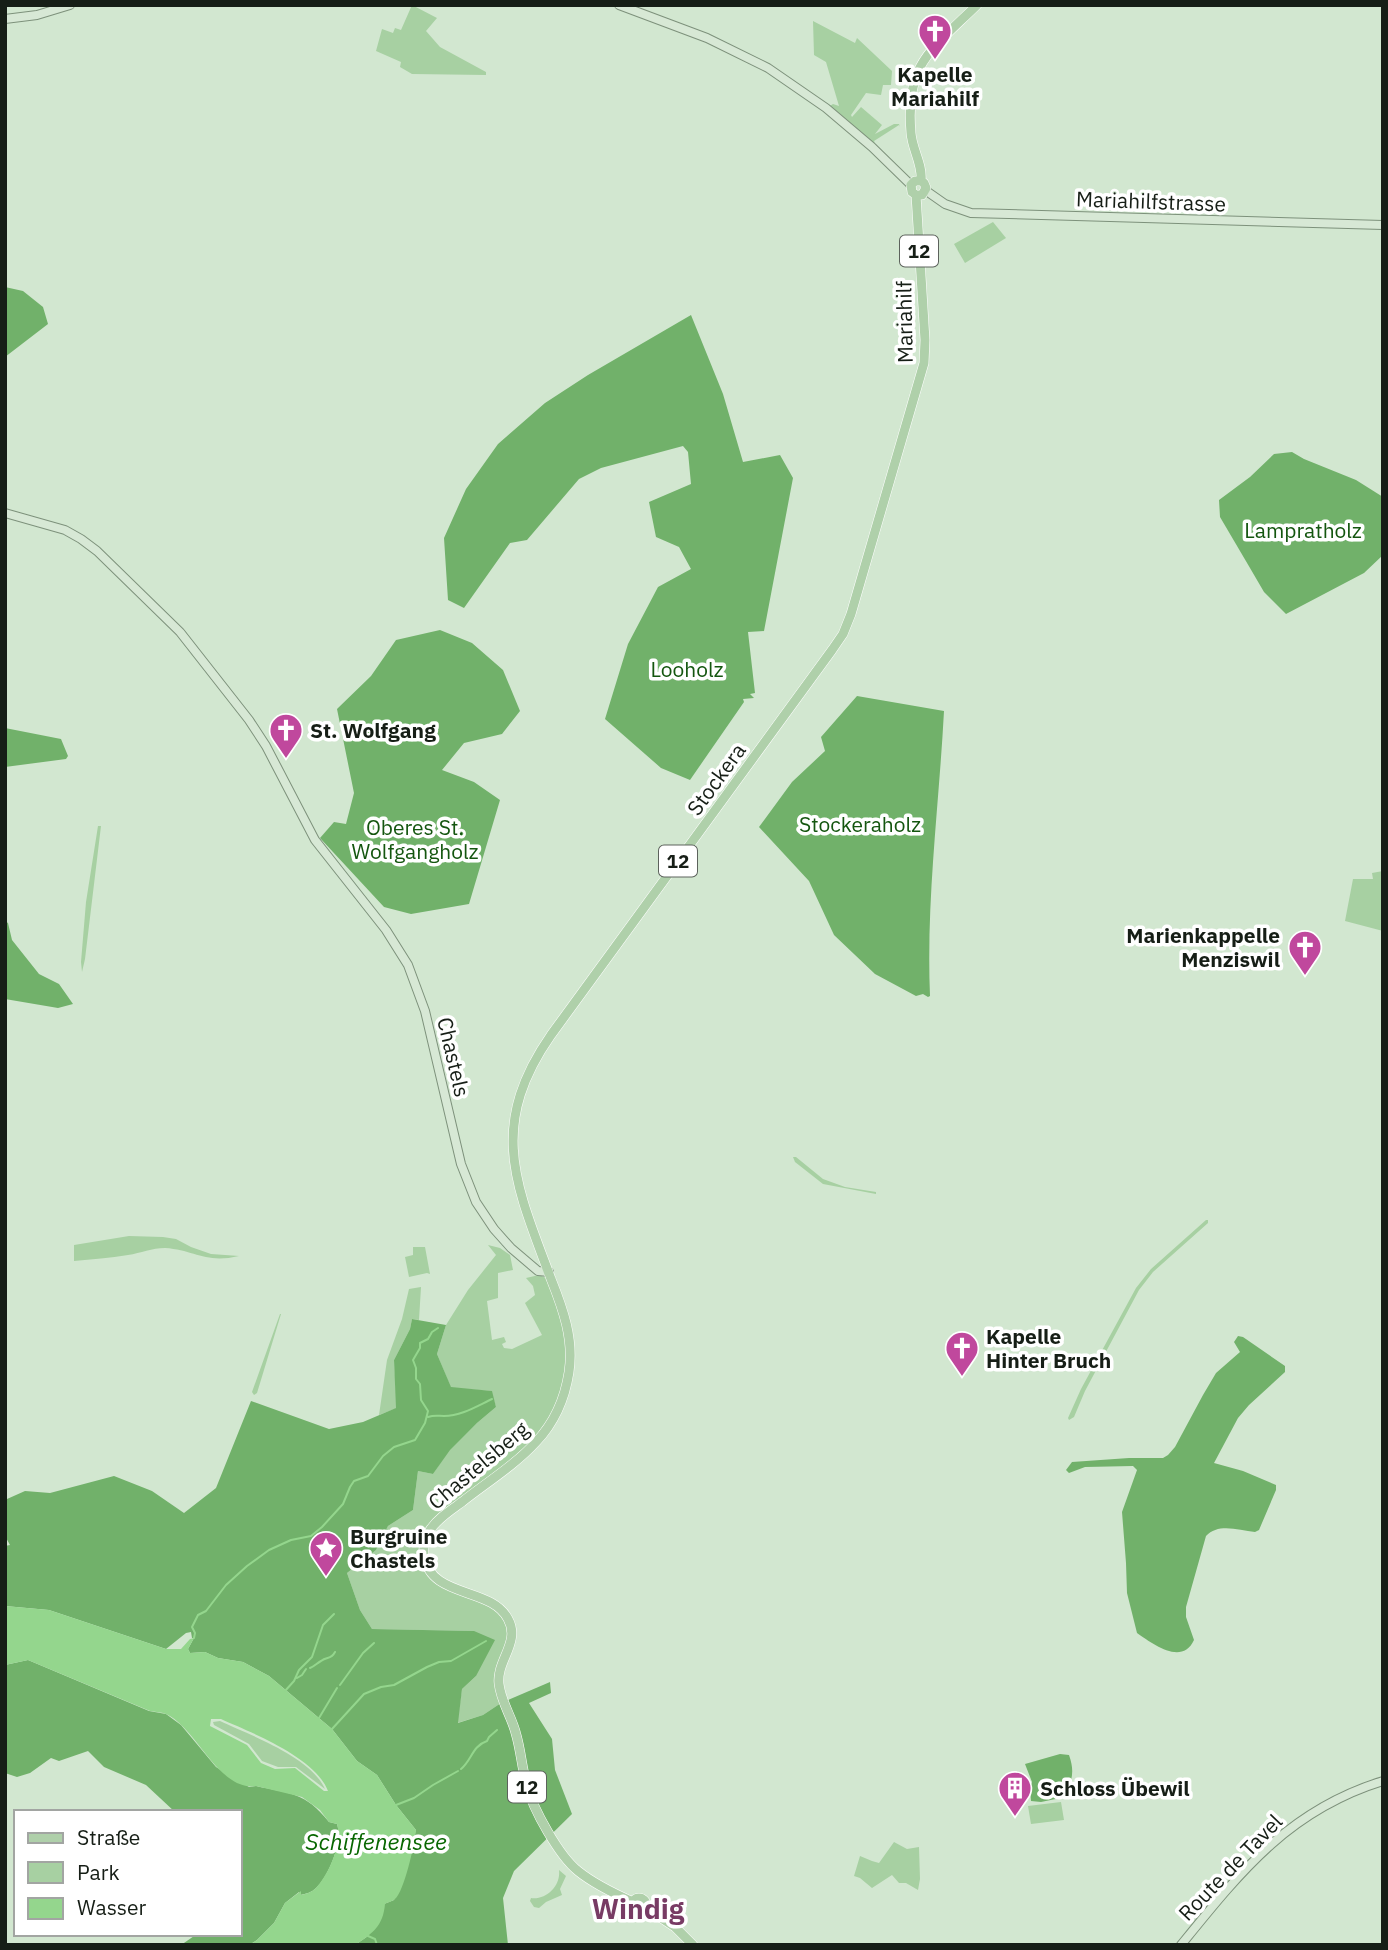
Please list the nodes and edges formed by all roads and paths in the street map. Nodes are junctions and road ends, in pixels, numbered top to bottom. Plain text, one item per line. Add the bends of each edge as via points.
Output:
1 (71, 5) edge
2 (619, 5) edge
3 (977, 5) edge
4 (5, 19) edge
5 (919, 185) junction
6 (1383, 225) edge
7 (912, 406) joint
8 (5, 513) edge
9 (545, 1260) junction
10 (531, 1266) junction
11 (549, 1272) junction
12 (1383, 1781) edge
13 (693, 1945) edge
14 (1181, 1945) edge

1 - 4 main road
2 - 5 main road, Mariahilfstrasse via 707,38 768,68 826,108
3 - 5 main road via 929,51 917,72 911,130 921,174
5 - 6 main road, Mariahilfstrasse via 945,204 971,213
5 - 7 main road, Mariahilf / 12 via 925,351
7 - 9 main road, Stockera / 12 via 843,634 551,1035 527,1076 516,1113 514,1163 521,1197
8 - 10 main road, Chastels via 65,530 97,551 180,632 249,720 309,830 408,965 425,1011 467,1184 494,1229
9 - 10 main road
9 - 11 main road, Stockera / 12
10 - 11 main road
11 - 13 main road, Chastelsberg / 12 via 568,1330 570,1354 568,1378 556,1414 539,1439 512,1464 441,1517 425,1541 425,1558 436,1577 497,1606 509,1619 512,1637 499,1676 503,1699 516,1732 529,1795 560,1849 583,1875 633,1902 642,1899 646,1908
12 - 14 main road, Route de Tavel via 1329,1802 1287,1830

